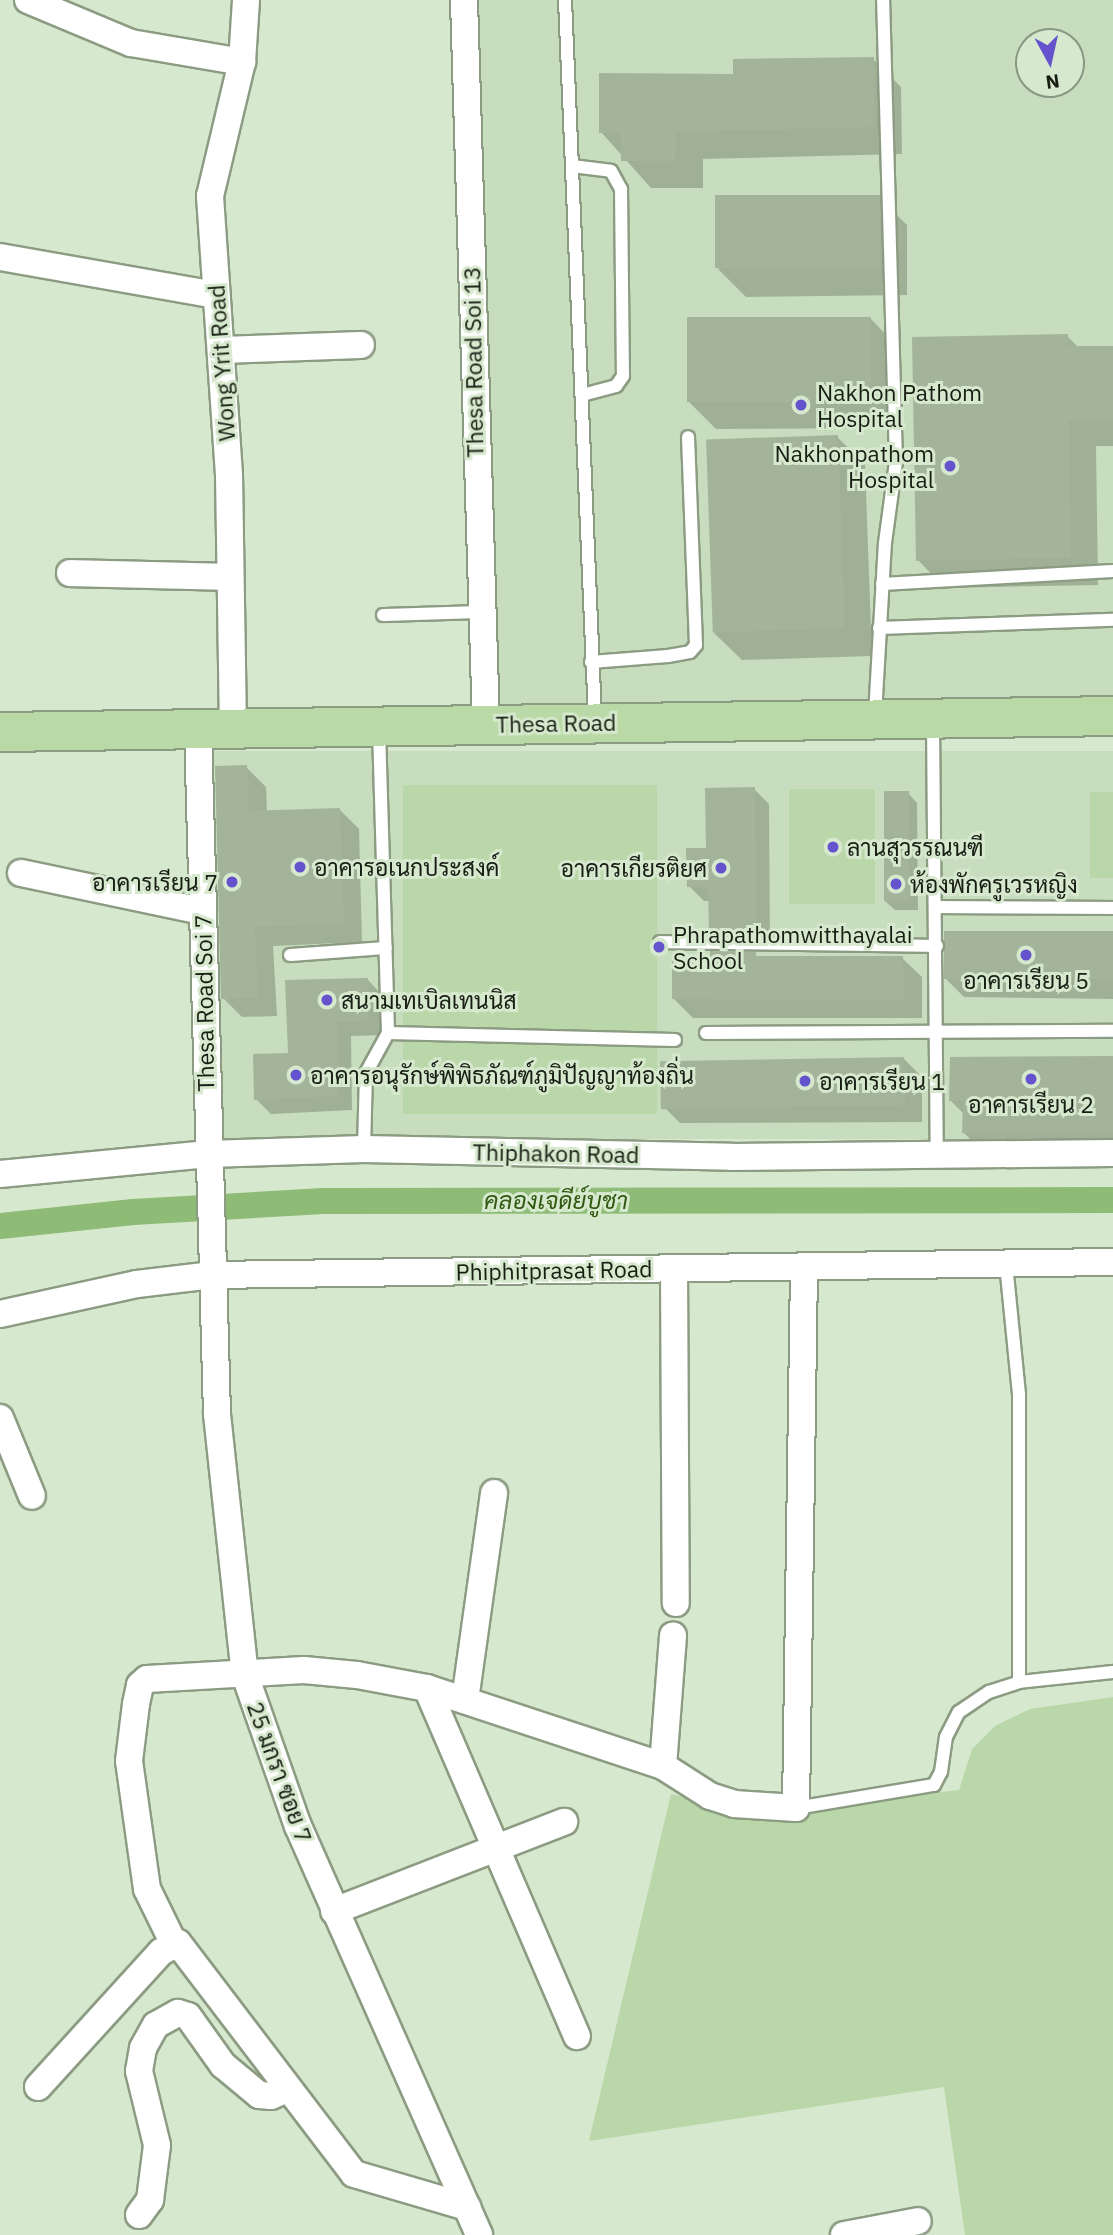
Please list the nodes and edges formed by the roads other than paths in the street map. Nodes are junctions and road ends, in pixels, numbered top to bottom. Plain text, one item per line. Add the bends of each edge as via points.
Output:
1 (27, 0) edge
2 (246, 0) edge
3 (464, 0) edge
4 (565, 0) edge
5 (883, 0) edge
6 (242, 62) junction
7 (572, 166) junction
8 (0, 257) edge
9 (216, 295) junction
10 (361, 345) dead end
11 (222, 350) junction
12 (583, 396) junction
13 (688, 437) dead end
14 (1113, 571) edge
15 (70, 573) dead end
16 (230, 577) junction
17 (882, 584) junction
18 (481, 612) junction
19 (383, 615) dead end
20 (1113, 620) edge
21 (879, 628) junction
22 (591, 662) junction
23 (1113, 716) edge
24 (875, 719) junction
25 (933, 719) junction
26 (595, 722) junction
27 (486, 724) junction
28 (379, 726) junction
29 (216, 729) junction
30 (5, 732) edge
31 (21, 873) dead end
32 (935, 906) junction
33 (1113, 908) edge
34 (202, 911) junction
35 (660, 942) dead end
36 (937, 946) junction
37 (386, 948) junction
38 (290, 955) dead end
39 (1113, 1031) edge
40 (938, 1032) junction
41 (388, 1033) junction
42 (706, 1033) dead end
43 (675, 1040) dead end
44 (364, 1149) junction
45 (1113, 1153) edge
46 (937, 1156) junction
47 (208, 1166) junction
48 (0, 1174) edge
49 (1113, 1262) edge
50 (212, 1264) junction
51 (1006, 1264) junction
52 (804, 1266) junction
53 (674, 1268) junction
54 (0, 1314) edge
55 (0, 1418) edge
56 (494, 1493) dead end
57 (32, 1496) dead end
58 (676, 1603) dead end
59 (673, 1635) dead end
60 (1113, 1672) edge
61 (245, 1675) junction
62 (1019, 1682) junction
63 (427, 1688) junction
64 (465, 1700) junction
65 (663, 1766) junction
66 (796, 1808) junction
67 (564, 1822) dead end
68 (496, 1848) junction
69 (334, 1911) junction
70 (173, 1942) junction
71 (577, 2036) dead end
72 (38, 2087) dead end
73 (287, 2089) junction
74 (467, 2207) junction
75 (139, 2215) dead end
76 (918, 2221) dead end
77 (479, 2235) edge
78 (844, 2235) edge

1 - 6 street via 141,46
2 - 6 street, Wong Yrit Road
3 - 18 street, Thesa Road Soi 13
4 - 7 lane
5 - 17 lane via 897,462
6 - 9 street, Wong Yrit Road via 210,196
7 - 12 lane
7 - 12 lane via 611,171 621,189 623,376 617,386
8 - 9 street
9 - 11 street, Wong Yrit Road
10 - 11 street
11 - 16 street, Wong Yrit Road
12 - 22 lane
13 - 22 lane via 696,645 690,652 668,656
14 - 17 lane
15 - 16 street
16 - 29 street, Wong Yrit Road
17 - 21 lane
18 - 19 lane
18 - 27 street, Thesa Road Soi 13
20 - 21 lane
21 - 24 lane
22 - 26 lane
23 - 25 main road, Thesa Road
24 - 25 main road, Thesa Road
24 - 26 main road, Thesa Road
25 - 32 lane
26 - 27 main road, Thesa Road
27 - 28 main road, Thesa Road
28 - 29 main road, Thesa Road
28 - 37 lane
29 - 30 main road, Thesa Road
29 - 34 street, Thesa Road Soi 7
31 - 34 street
32 - 33 lane
32 - 36 lane
34 - 47 street, Thesa Road Soi 7
35 - 36 lane
36 - 40 lane
37 - 38 lane
37 - 41 lane
39 - 40 lane
40 - 42 lane
40 - 46 lane
41 - 43 lane
41 - 44 lane via 366,1073
44 - 46 street, Thiphakon Road
44 - 47 street, Thiphakon Road
45 - 46 street, Thiphakon Road
47 - 48 street, Thiphakon Road
47 - 50 street, Thesa Road Soi 7
49 - 51 street, Phiphitprasat Road
50 - 53 street, Phiphitprasat Road
50 - 54 street, Phiphitprasat Road
50 - 61 street, 25 มกรา ซอย 7 via 217,1413
51 - 52 street, Phiphitprasat Road
51 - 62 lane via 1020,1433
52 - 53 street, Phiphitprasat Road
52 - 66 street
53 - 58 street
55 - 57 street
56 - 64 street
59 - 65 street
60 - 62 lane
61 - 63 street via 304,1670
61 - 69 street, 25 มกรา ซอย 7
61 - 70 street via 148,1679 140,1685 129,1761 132,1786 147,1889
62 - 66 lane via 989,1692 959,1712 946,1737 941,1772 934,1785
63 - 64 street
63 - 68 street
64 - 65 street
65 - 66 street via 710,1796 734,1804
67 - 68 street
68 - 69 street
68 - 71 street
69 - 74 street, 25 มกรา ซอย 7
70 - 72 street
70 - 73 street via 193,1960
73 - 74 street via 355,2174
73 - 75 street via 259,2095 223,2065 188,2016 178,2013 156,2025 143,2048 139,2071 157,2145 150,2200
74 - 77 street, 25 มกรา ซอย 7
76 - 78 street

